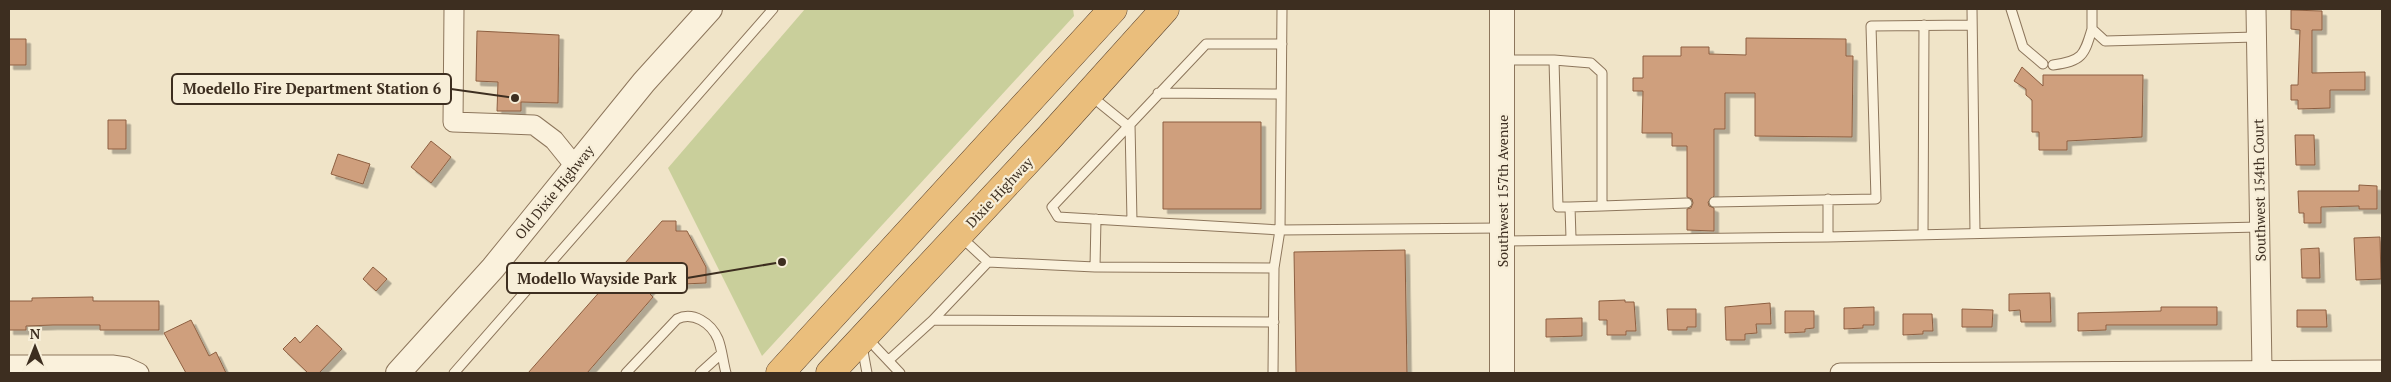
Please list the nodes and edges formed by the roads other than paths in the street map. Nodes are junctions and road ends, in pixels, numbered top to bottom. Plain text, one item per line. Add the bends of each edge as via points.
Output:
1 (454, 9) edge
2 (710, 9) edge
3 (772, 9) edge
4 (1086, 9) edge
5 (1113, 9) edge
6 (1165, 9) edge
7 (1282, 9) edge
8 (1502, 9) edge
9 (1972, 9) edge
10 (2011, 9) edge
11 (2092, 9) edge
12 (2256, 9) edge
13 (692, 18) edge
14 (1924, 25) junction
15 (1972, 25) junction
16 (2092, 29) junction
17 (2256, 37) junction
18 (1086, 39) junction
19 (1282, 44) junction
20 (1502, 60) junction
21 (1554, 60) junction
22 (2043, 64) dead end
23 (2053, 65) dead end
24 (1158, 93) junction
25 (1088, 94) junction
26 (1281, 94) junction
27 (1129, 125) junction
28 (575, 166) junction
29 (968, 169) junction
30 (1828, 199) junction
31 (1714, 202) dead end
32 (1687, 203) dead end
33 (1602, 206) junction
34 (1570, 207) junction
35 (1096, 219) junction
36 (1132, 221) junction
37 (2259, 227) junction
38 (1280, 230) junction
39 (1975, 232) junction
40 (1501, 234) junction
41 (1923, 234) junction
42 (959, 235) junction
43 (1828, 236) junction
44 (1572, 238) junction
45 (988, 262) junction
46 (1096, 267) junction
47 (1274, 268) junction
48 (933, 320) junction
49 (1274, 322) junction
50 (863, 338) junction
51 (721, 354) junction
52 (889, 360) junction
53 (9, 365) edge
54 (2262, 370) junction
55 (2382, 370) edge
56 (2011, 372) edge
57 (139, 373) edge
58 (398, 373) edge
59 (454, 373) edge
60 (626, 373) edge
61 (700, 373) edge
62 (726, 373) edge
63 (780, 373) edge
64 (830, 373) edge
65 (867, 373) edge
66 (900, 373) edge
67 (1273, 373) edge
68 (1502, 373) edge
69 (1840, 373) edge

1 - 28 street via 453,122 534,125 554,140
2 - 13 street, Old Dixie Highway
3 - 59 lane
4 - 18 highway
5 - 18 highway
6 - 25 highway, Dixie Highway
7 - 19 lane
8 - 20 street, Southwest 157th Avenue
9 - 15 lane
10 - 22 lane via 2023,47
11 - 16 lane
12 - 17 street, Southwest 154th Court
13 - 28 street, Old Dixie Highway
14 - 15 lane
14 - 30 lane via 1871,26 1876,198
14 - 41 lane
15 - 39 lane
16 - 17 lane via 2105,41
16 - 23 lane via 2086,49 2073,62
17 - 37 street, Southwest 154th Court
18 - 29 highway
19 - 24 lane via 1206,44
19 - 26 lane
20 - 21 lane
20 - 40 street, Southwest 157th Avenue
21 - 33 lane via 1591,62 1602,73
21 - 34 lane via 1558,207
24 - 26 lane
24 - 27 lane
25 - 27 lane
25 - 42 highway, Dixie Highway
26 - 38 lane
27 - 35 lane via 1052,206 1058,217
27 - 36 lane
28 - 58 street, Old Dixie Highway via 493,268
29 - 50 highway via 941,231 863,311 858,322
29 - 63 highway
30 - 31 lane
30 - 43 lane
32 - 33 lane
33 - 34 lane
34 - 44 lane
35 - 36 lane
35 - 46 lane
36 - 38 lane
37 - 39 lane
37 - 54 street, Southwest 154th Court
38 - 40 lane
38 - 47 lane
39 - 41 lane
40 - 44 lane
40 - 68 street, Southwest 157th Avenue
41 - 43 lane
42 - 45 lane
42 - 50 highway, Dixie Highway
43 - 44 lane
45 - 46 lane
45 - 48 lane
46 - 47 lane
47 - 49 lane
48 - 49 lane
48 - 52 lane
49 - 67 lane
50 - 52 lane
50 - 64 highway, Dixie Highway
50 - 65 lane
51 - 60 lane via 718,339 707,325 699,318 684,316 677,319
51 - 61 lane
51 - 62 lane
52 - 66 lane
53 - 57 street via 112,365
54 - 55 street
54 - 56 street
56 - 69 street

